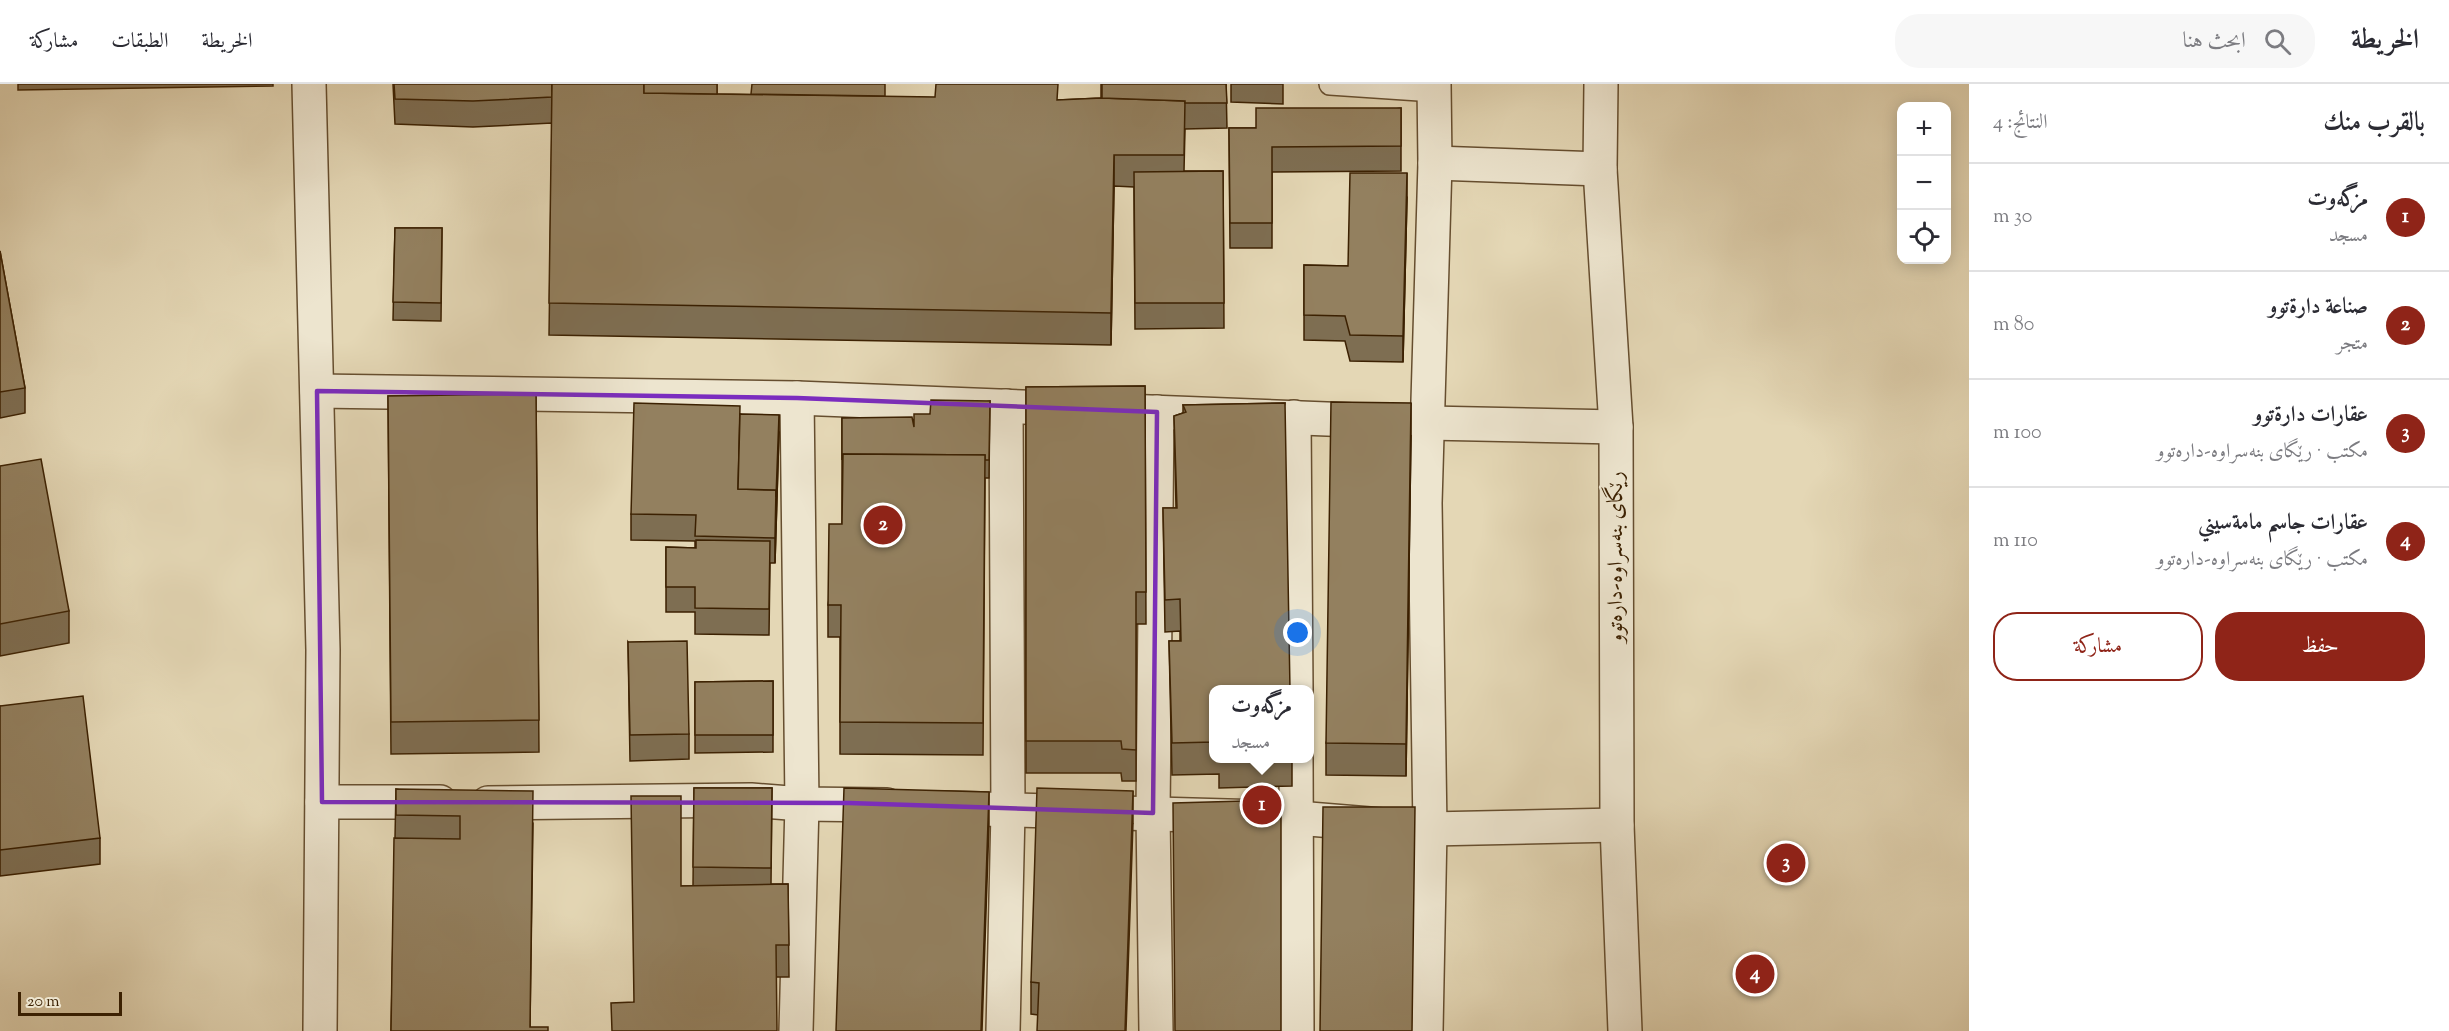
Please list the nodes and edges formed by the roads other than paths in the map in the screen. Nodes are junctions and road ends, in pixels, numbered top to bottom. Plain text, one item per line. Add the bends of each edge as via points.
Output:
1 (309, 84) edge
2 (1330, 84) edge
3 (1601, 84) edge
4 (1434, 88) edge
5 (1436, 163) junction
6 (1600, 169) junction
7 (317, 391) junction
8 (797, 398) junction
9 (1006, 406) junction
10 (1157, 412) junction
11 (1294, 417) junction
12 (1428, 423) junction
13 (1616, 427) junction
14 (1296, 685) edge
15 (1296, 763) edge
16 (322, 802) junction
17 (802, 804) junction
18 (1008, 811) junction
19 (1153, 813) junction
20 (1297, 818) junction
21 (1617, 825) junction
22 (1430, 829) junction
23 (320, 1031) edge
24 (796, 1031) edge
25 (1003, 1031) edge
26 (1156, 1031) edge
27 (1297, 1031) edge
28 (1426, 1031) edge
29 (1625, 1031) edge

1 - 7 street
2 - 4 lane
3 - 6 street, رێگای بنەسراوە-دارەتوو
4 - 5 street
5 - 6 street
5 - 12 street
6 - 13 street, رێگای بنەسراوە-دارەتوو
7 - 8 street
7 - 16 street
8 - 9 street
8 - 17 street
9 - 10 street
9 - 18 street
10 - 11 street
10 - 19 street
11 - 12 street
11 - 14 street
12 - 13 street
12 - 22 street via 1425,504
13 - 21 street, رێگای بنەسراوە-دارەتوو
15 - 20 street
16 - 17 street via 751,800
16 - 23 street
17 - 18 street
17 - 24 street
18 - 19 street
18 - 25 street
19 - 20 street
19 - 26 street
20 - 22 street
20 - 27 street
21 - 22 street
21 - 29 street, رێگای بنەسراوە-دارەتوو
22 - 28 street

